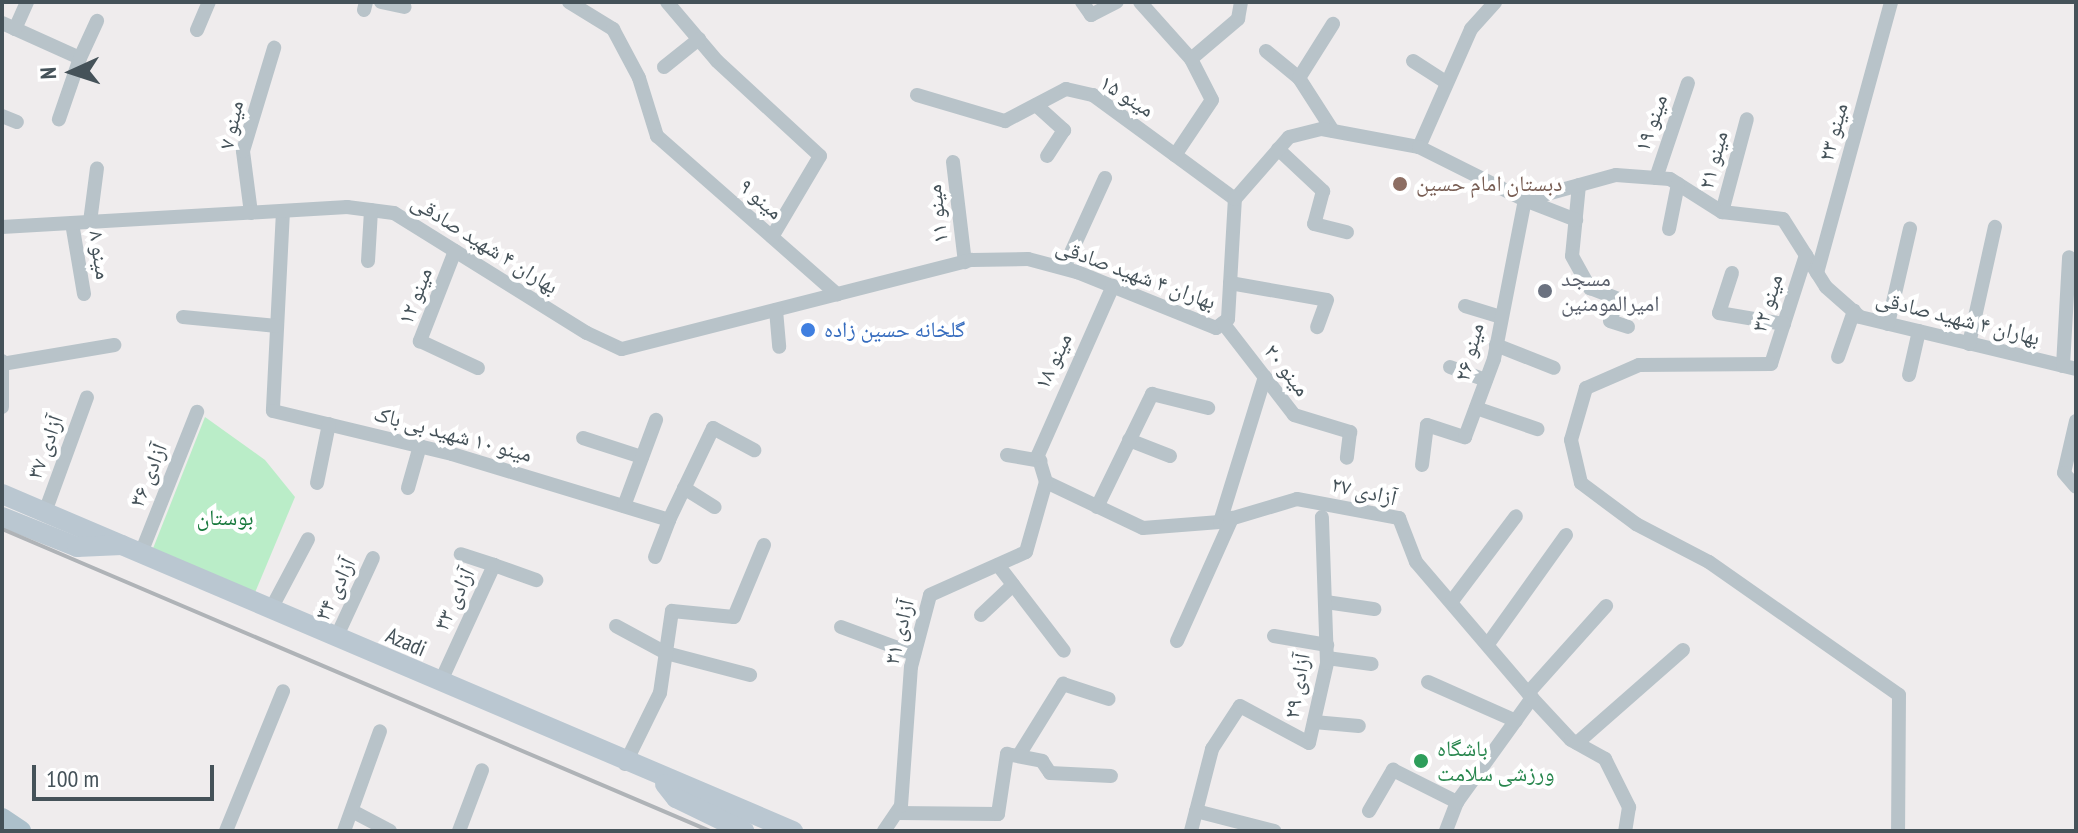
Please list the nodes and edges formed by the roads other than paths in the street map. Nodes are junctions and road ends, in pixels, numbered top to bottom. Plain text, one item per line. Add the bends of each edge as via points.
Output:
1 (27, 2) edge
2 (209, 2) edge
3 (381, 2) edge
4 (569, 2) edge
5 (667, 2) edge
6 (1082, 2) edge
7 (1117, 2) edge
8 (1140, 2) edge
9 (1241, 2) edge
10 (1495, 2) edge
11 (1891, 2) edge
12 (404, 7) dead end
13 (97, 21) dead end
14 (1333, 24) dead end
15 (9, 26) edge
16 (197, 30) dead end
17 (699, 39) junction
18 (274, 48) dead end
19 (1266, 51) dead end
20 (80, 58) junction
21 (1191, 59) junction
22 (1413, 61) dead end
23 (664, 67) dead end
24 (1299, 78) junction
25 (1447, 83) junction
26 (1688, 83) dead end
27 (917, 95) dead end
28 (1036, 105) junction
29 (2, 116) edge
30 (59, 119) dead end
31 (1747, 119) dead end
32 (17, 122) dead end
33 (1333, 131) junction
34 (1419, 147) junction
35 (1278, 149) junction
36 (1175, 155) junction
37 (1047, 156) dead end
38 (953, 162) dead end
39 (97, 168) dead end
40 (1105, 178) dead end
41 (1656, 178) junction
42 (1678, 184) junction
43 (1579, 185) junction
44 (1235, 199) junction
45 (1525, 200) junction
46 (371, 210) junction
47 (283, 211) junction
48 (1722, 212) junction
49 (251, 213) junction
50 (1576, 220) junction
51 (90, 222) junction
52 (72, 223) junction
53 (2, 227) edge
54 (1995, 227) dead end
55 (1669, 229) dead end
56 (1910, 229) dead end
57 (1347, 232) dead end
58 (772, 237) junction
59 (455, 251) junction
60 (1806, 255) junction
61 (2069, 257) dead end
62 (368, 261) dead end
63 (965, 262) junction
64 (1064, 268) junction
65 (1732, 273) dead end
66 (1817, 273) junction
67 (1230, 283) junction
68 (1113, 286) junction
69 (84, 294) dead end
70 (837, 294) junction
71 (1465, 306) dead end
72 (776, 310) junction
73 (1854, 311) junction
74 (183, 317) dead end
75 (1501, 317) junction
76 (1223, 323) junction
77 (1784, 324) junction
78 (1888, 324) junction
79 (277, 326) junction
80 (1317, 327) dead end
81 (1628, 327) dead end
82 (1919, 331) junction
83 (1969, 344) junction
84 (114, 345) dead end
85 (1496, 345) junction
86 (779, 347) dead end
87 (1838, 357) dead end
88 (2, 363) edge
89 (1450, 367) dead end
90 (478, 368) dead end
91 (1554, 368) dead end
92 (2070, 368) edge
93 (1909, 375) dead end
94 (1265, 377) junction
95 (1486, 380) junction
96 (87, 397) dead end
97 (2, 407) edge
98 (1208, 408) dead end
99 (1476, 408) junction
100 (197, 412) dead end
101 (656, 420) dead end
102 (2076, 421) edge
103 (329, 424) junction
104 (1537, 429) dead end
105 (583, 438) dead end
106 (1129, 440) junction
107 (420, 446) junction
108 (754, 450) dead end
109 (1007, 455) dead end
110 (1170, 456) dead end
111 (642, 457) junction
112 (1039, 458) junction
113 (1347, 458) dead end
114 (1422, 465) dead end
115 (1046, 482) junction
116 (317, 483) dead end
117 (2076, 487) edge
118 (408, 488) dead end
119 (684, 488) junction
120 (2, 494) edge
121 (624, 506) junction
122 (715, 507) dead end
123 (1097, 507) junction
124 (45, 512) junction
125 (1516, 516) dead end
126 (2, 517) edge
127 (1322, 517) dead end
128 (669, 520) junction
129 (1226, 520) junction
130 (1566, 535) dead end
131 (308, 539) dead end
132 (764, 545) dead end
133 (131, 549) junction
134 (461, 554) dead end
135 (655, 557) dead end
136 (373, 558) dead end
137 (494, 565) junction
138 (998, 565) junction
139 (536, 580) dead end
140 (1013, 585) junction
141 (1452, 601) junction
142 (1326, 602) junction
143 (1606, 606) dead end
144 (271, 609) junction
145 (1374, 609) dead end
146 (981, 615) dead end
147 (616, 626) dead end
148 (841, 627) dead end
149 (1274, 636) dead end
150 (336, 638) junction
151 (1177, 641) dead end
152 (1488, 644) junction
153 (1683, 650) dead end
154 (1064, 651) dead end
155 (1327, 651) junction
156 (666, 653) junction
157 (914, 654) junction
158 (1372, 664) dead end
159 (750, 675) dead end
160 (1428, 682) dead end
161 (440, 683) junction
162 (283, 691) dead end
163 (1530, 696) junction
164 (1109, 699) dead end
165 (1516, 721) junction
166 (1314, 722) junction
167 (1359, 726) dead end
168 (380, 731) dead end
169 (1577, 743) junction
170 (1019, 755) junction
171 (625, 764) junction
172 (482, 770) dead end
173 (1111, 776) dead end
174 (660, 777) junction
175 (1457, 802) junction
176 (352, 811) junction
177 (1196, 811) junction
178 (1369, 811) dead end
179 (897, 813) junction
180 (2, 819) edge
181 (20, 831) edge
182 (226, 831) edge
183 (344, 831) edge
184 (390, 831) edge
185 (459, 831) edge
186 (744, 831) edge
187 (793, 831) edge
188 (884, 831) edge
189 (1191, 831) edge
190 (1274, 831) edge
191 (1446, 831) edge
192 (1625, 831) edge
193 (1898, 831) edge

1 - 15 street
2 - 16 street
3 - 12 street
4 - 58 street, مینو ۹ via 613,29 639,78 657,136
5 - 17 street
6 - 7 street via 1091,15
8 - 21 street
9 - 21 street via 1238,19
10 - 25 street via 1471,29
11 - 66 street, مینو ۲۳
13 - 20 street
14 - 24 street
15 - 20 street
17 - 23 street
17 - 58 street via 820,156
18 - 49 street, مینو ۷ via 243,151
19 - 24 street
20 - 30 street
21 - 36 street via 1212,100
22 - 25 street
24 - 33 street
25 - 34 street
26 - 41 street, مینو ۱۹
27 - 28 street, مینو ۱۵ via 1005,121
28 - 36 street, مینو ۱۵ via 1066,89 1093,95
28 - 37 street via 1064,130
29 - 32 street
31 - 48 street, مینو ۲۱
33 - 34 street
33 - 35 street via 1289,137
34 - 45 street
35 - 44 street
35 - 57 street via 1323,191 1314,224
36 - 44 street, مینو ۱۵
38 - 63 street, مینو ۱۱
39 - 51 street
40 - 64 street
41 - 42 street, بهاران ۴ شهید صادقی
41 - 43 street, بهاران ۴ شهید صادقی via 1616,175
42 - 48 street, بهاران ۴ شهید صادقی
42 - 55 street
43 - 45 street, بهاران ۴ شهید صادقی
43 - 50 street
44 - 67 street, بهاران ۴ شهید صادقی
45 - 50 street
45 - 75 street, مینو ۲۶
46 - 47 street, بهاران ۴ شهید صادقی
46 - 59 street, بهاران ۴ شهید صادقی via 394,213
46 - 62 street
47 - 49 street, بهاران ۴ شهید صادقی
47 - 79 street, مینو ۱۰ شهید بی باک
48 - 60 street, بهاران ۴ شهید صادقی via 1783,219
49 - 51 street, بهاران ۴ شهید صادقی
50 - 81 street via 1572,256 1590,288 1618,299 1610,321
51 - 52 street, بهاران ۴ شهید صادقی
52 - 53 street, بهاران ۴ شهید صادقی
52 - 69 street, مینو ۸
54 - 83 street
56 - 78 street
58 - 70 street, مینو ۹
59 - 72 street, بهاران ۴ شهید صادقی via 622,349
59 - 90 street, مینو ۱۲ via 420,341
60 - 66 street, بهاران ۴ شهید صادقی
60 - 77 street, مینو ۳۲
61 - 92 street
63 - 64 street, بهاران ۴ شهید صادقی via 1028,259
63 - 70 street, بهاران ۴ شهید صادقی
64 - 68 street, بهاران ۴ شهید صادقی
65 - 77 street via 1719,313
66 - 73 street, بهاران ۴ شهید صادقی
67 - 76 street, بهاران ۴ شهید صادقی via 1228,319
67 - 80 street via 1327,300
68 - 76 street, بهاران ۴ شهید صادقی via 1216,328
68 - 112 street, مینو ۱۸
70 - 72 street, بهاران ۴ شهید صادقی
71 - 75 street
72 - 86 street
73 - 78 street, بهاران ۴ شهید صادقی
73 - 87 street
74 - 79 street
75 - 85 street, مینو ۲۶
76 - 94 street, مینو ۲۰
77 - 193 street, مینو ۳۲ via 1771,364 1639,365 1586,388 1571,440 1581,483 1636,524 1709,562 1899,695
78 - 82 street, بهاران ۴ شهید صادقی
79 - 103 street, مینو ۱۰ شهید بی باک via 273,411
82 - 83 street, بهاران ۴ شهید صادقی
82 - 93 street
83 - 92 street, بهاران ۴ شهید صادقی
84 - 88 street
85 - 91 street
85 - 95 street, مینو ۲۶
88 - 97 street
89 - 95 street
94 - 113 street, مینو ۲۰ via 1294,415 1350,432
94 - 129 street
95 - 99 street, مینو ۲۶
96 - 124 street, آزادی ۳۷
98 - 106 street via 1152,394
99 - 104 street
99 - 114 street, مینو ۲۶ via 1465,437 1427,425
100 - 133 street, آزادی ۳۶
101 - 111 street
102 - 117 street via 2064,473
103 - 107 street, مینو ۱۰ شهید بی باک
103 - 116 street
105 - 111 street
106 - 110 street
106 - 123 street
107 - 118 street
107 - 121 street, مینو ۱۰ شهید بی باک
108 - 119 street via 713,428
109 - 112 street
111 - 121 street
112 - 115 street
115 - 123 street, آزادی ۲۷
115 - 138 street, آزادی ۳۱ via 1026,552
119 - 122 street
119 - 128 street
120 - 124 main road, Azadi
121 - 128 street, مینو ۱۰ شهید بی باک
123 - 129 street, آزادی ۲۷ via 1143,528
124 - 133 main road, Azadi
125 - 141 street
126 - 133 main road via 77,547
127 - 142 street, آزادی ۲۹
128 - 135 street
129 - 141 street, آزادی ۲۷ via 1297,499 1399,518 1416,562
129 - 151 street
130 - 152 street
131 - 144 street
132 - 156 street via 734,617 672,611
133 - 144 main road, Azadi
134 - 137 street, آزادی ۳۳
136 - 150 street, آزادی ۳۴
137 - 139 street
137 - 161 street, آزادی ۳۳
138 - 140 street
138 - 157 street, آزادی ۳۱ via 930,595
140 - 146 street
140 - 154 street
141 - 152 street, آزادی ۲۷
142 - 145 street
142 - 155 street, آزادی ۲۹
143 - 163 street
144 - 150 main road, Azadi
147 - 156 street
148 - 157 street
149 - 155 street
150 - 161 main road, Azadi
152 - 163 street, آزادی ۲۷
153 - 169 street
155 - 158 street
155 - 166 street, آزادی ۲۹
156 - 159 street
156 - 171 street via 660,693
157 - 179 street, آزادی ۳۱
160 - 165 street
161 - 171 main road, Azadi
162 - 182 street
163 - 165 street
163 - 169 street, آزادی ۲۷
164 - 170 street via 1063,684
165 - 175 street
166 - 167 street
166 - 177 street, آزادی ۲۹ via 1309,743 1240,706 1212,749
168 - 176 street
169 - 192 street, آزادی ۲۷ via 1605,759 1629,807
170 - 173 street via 1042,761 1050,773
170 - 179 street via 1007,754 998,814
171 - 174 main road, Azadi
172 - 185 street
174 - 186 main road via 676,798
174 - 187 main road, Azadi
175 - 178 street via 1393,770
175 - 191 street
176 - 183 street
176 - 184 street
177 - 189 street, آزادی ۲۹
177 - 190 street
179 - 188 street, آزادی ۳۱
180 - 181 main road

